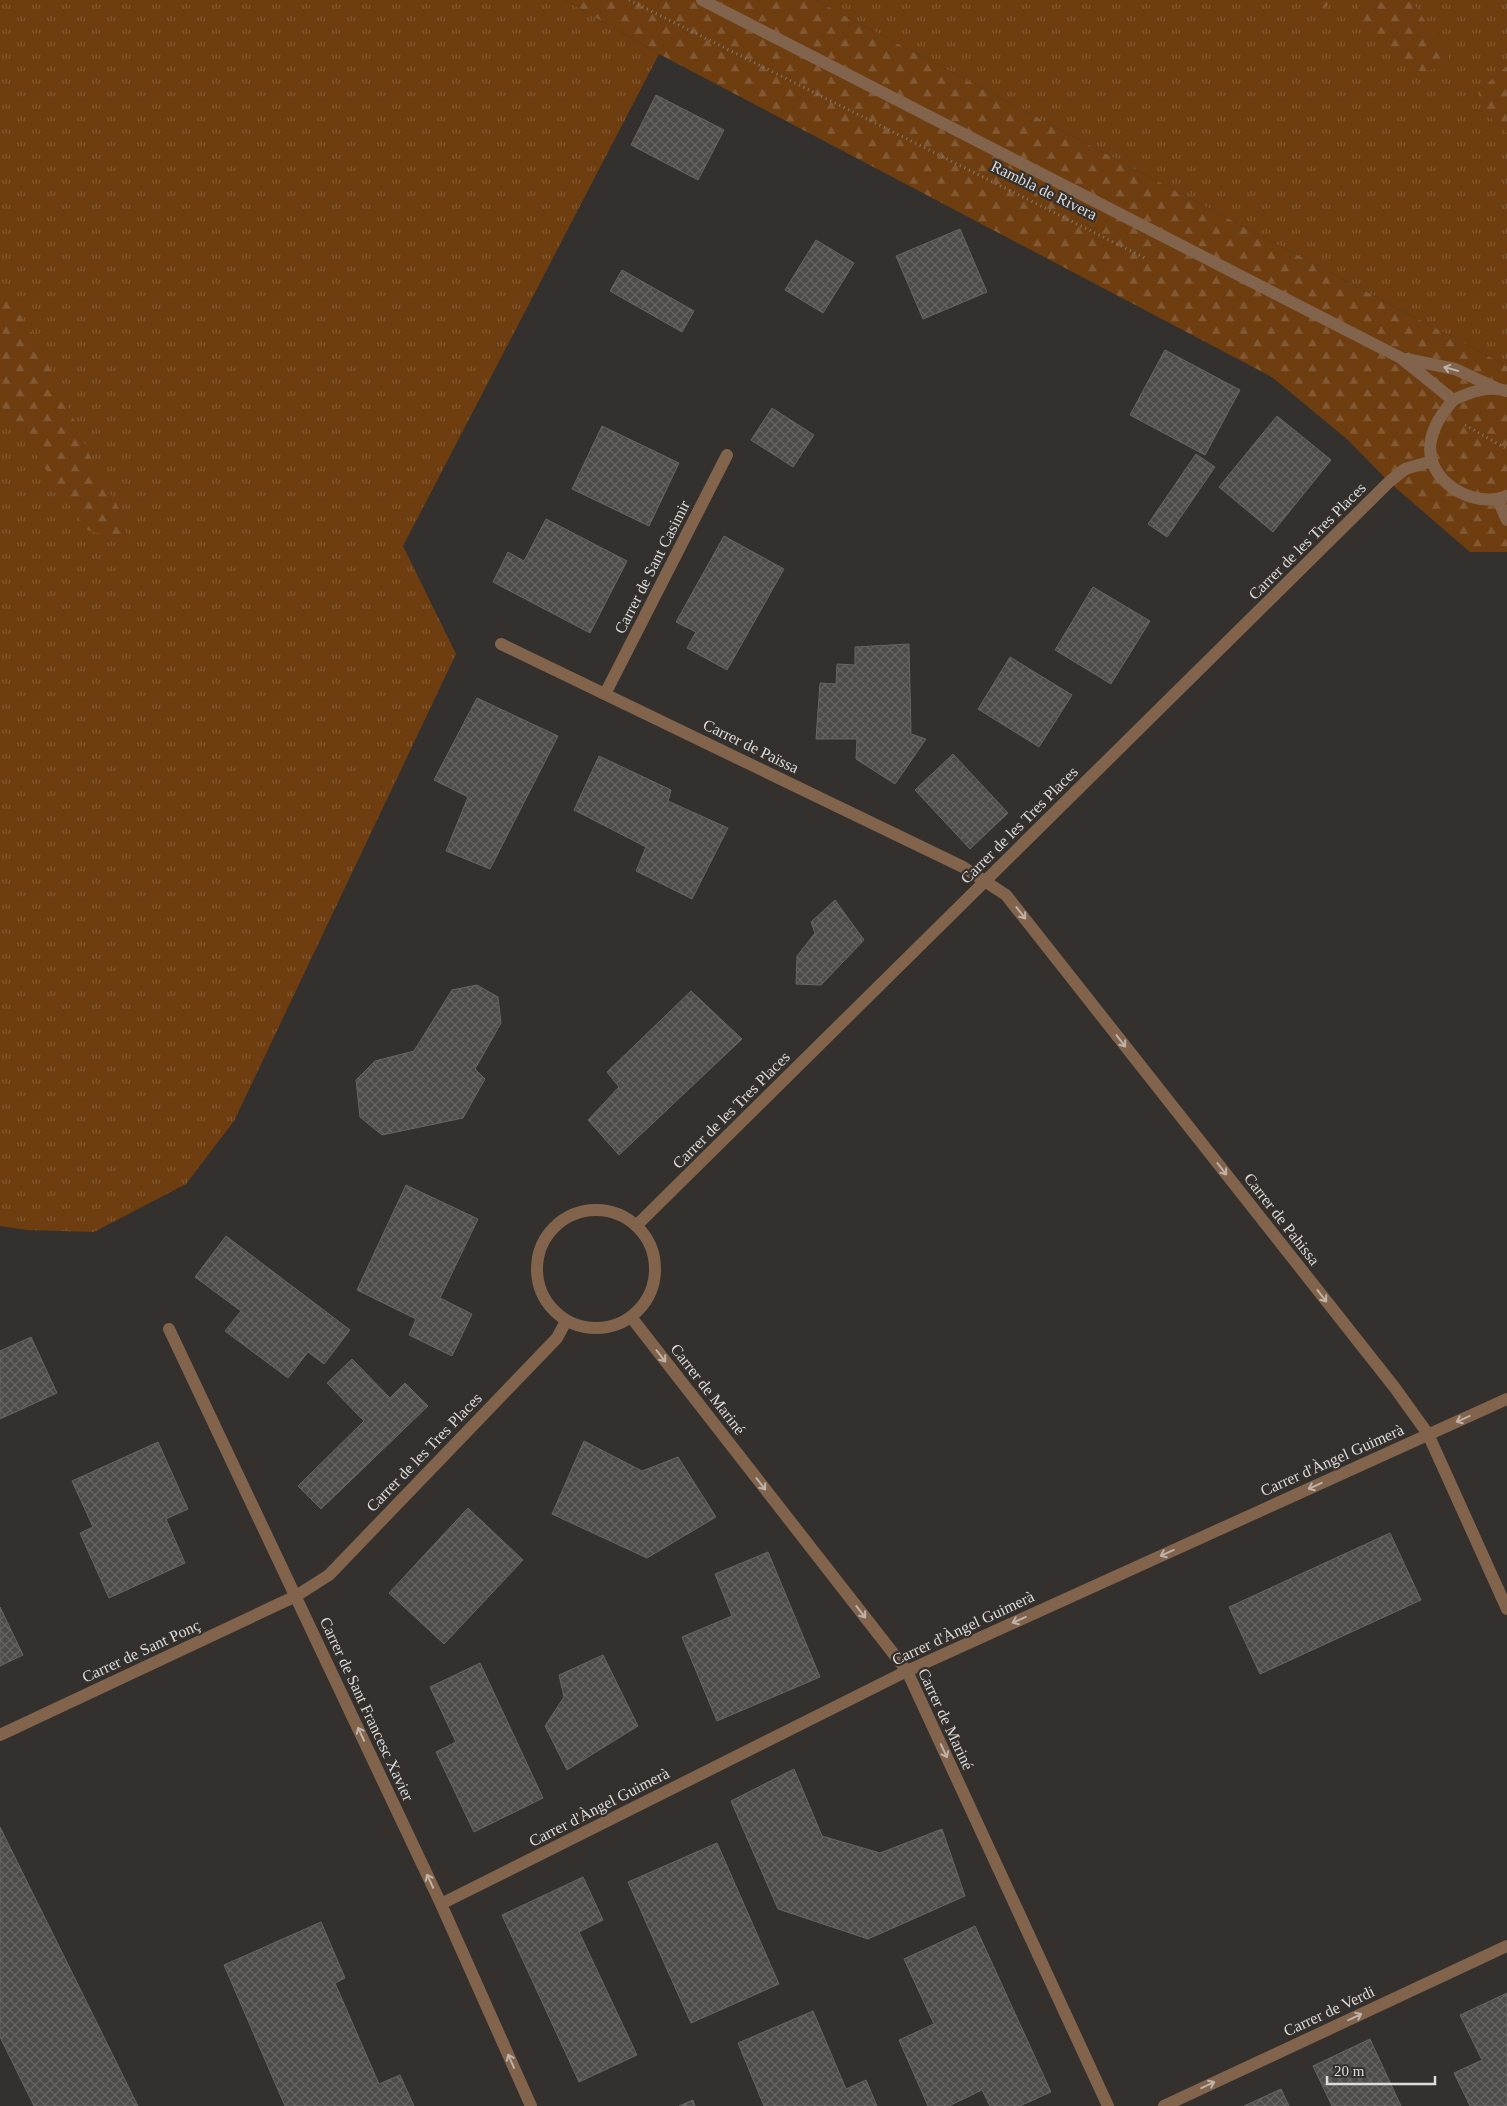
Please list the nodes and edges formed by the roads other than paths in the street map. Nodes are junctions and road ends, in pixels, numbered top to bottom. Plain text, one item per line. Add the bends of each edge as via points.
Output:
1 (702, 0) edge
2 (1401, 358) junction
3 (1502, 390) edge
4 (1453, 400) junction
5 (728, 455) dead end
6 (1432, 460) junction
7 (1502, 498) edge
8 (1507, 520) edge
9 (500, 644) dead end
10 (605, 694) junction
11 (985, 881) junction
12 (637, 1226) junction
13 (631, 1317) junction
14 (566, 1321) junction
15 (169, 1329) dead end
16 (1507, 1399) edge
17 (1428, 1434) junction
18 (296, 1596) junction
19 (1507, 1609) edge
20 (907, 1671) junction
21 (0, 1735) edge
22 (441, 1904) junction
23 (1507, 1946) edge
24 (531, 2106) edge
25 (1108, 2106) edge
26 (1164, 2106) edge

1 - 2 street, Rambla de Rivera
3 -> 2 street via 1455,369
2 - 4 street
3 - 4 street via 1474,391
4 - 6 street via 1436,422 1431,442
5 - 10 street, Carrer de Sant Casimir
6 - 7 street via 1446,482 1459,493 1478,500
6 - 11 street, Carrer de les Tres Places via 1405,469 1389,482
7 - 8 street
9 - 10 street, Carrer de Païssa
10 - 11 street, Carrer de Païssa via 963,867
11 - 12 street, Carrer de les Tres Places
11 -> 17 street, Carrer de Pahissa via 1006,895
12 - 13 street via 649,1242 655,1262 654,1283 646,1302
12 - 14 street via 616,1212 591,1209 567,1217 548,1233 537,1256 537,1281 547,1304
13 - 14 street via 611,1327 588,1328
13 -> 20 street, Carrer de Mariné
14 - 18 street, Carrer de les Tres Places via 558,1338 329,1575
15 - 18 street, Carrer de Sant Francesc Xavier
16 -> 17 street, Carrer d'Àngel Guimerà
17 - 19 street, Carrer de Pahissa
17 -> 20 street, Carrer d'Àngel Guimerà
18 - 21 street, Carrer de Sant Ponç
22 -> 18 street, Carrer de Sant Francesc Xavier
20 - 22 street, Carrer d'Àngel Guimerà
20 -> 25 street, Carrer de Mariné
24 -> 22 street, Carrer de Sant Francesc Xavier
26 -> 23 street, Carrer de Verdi

